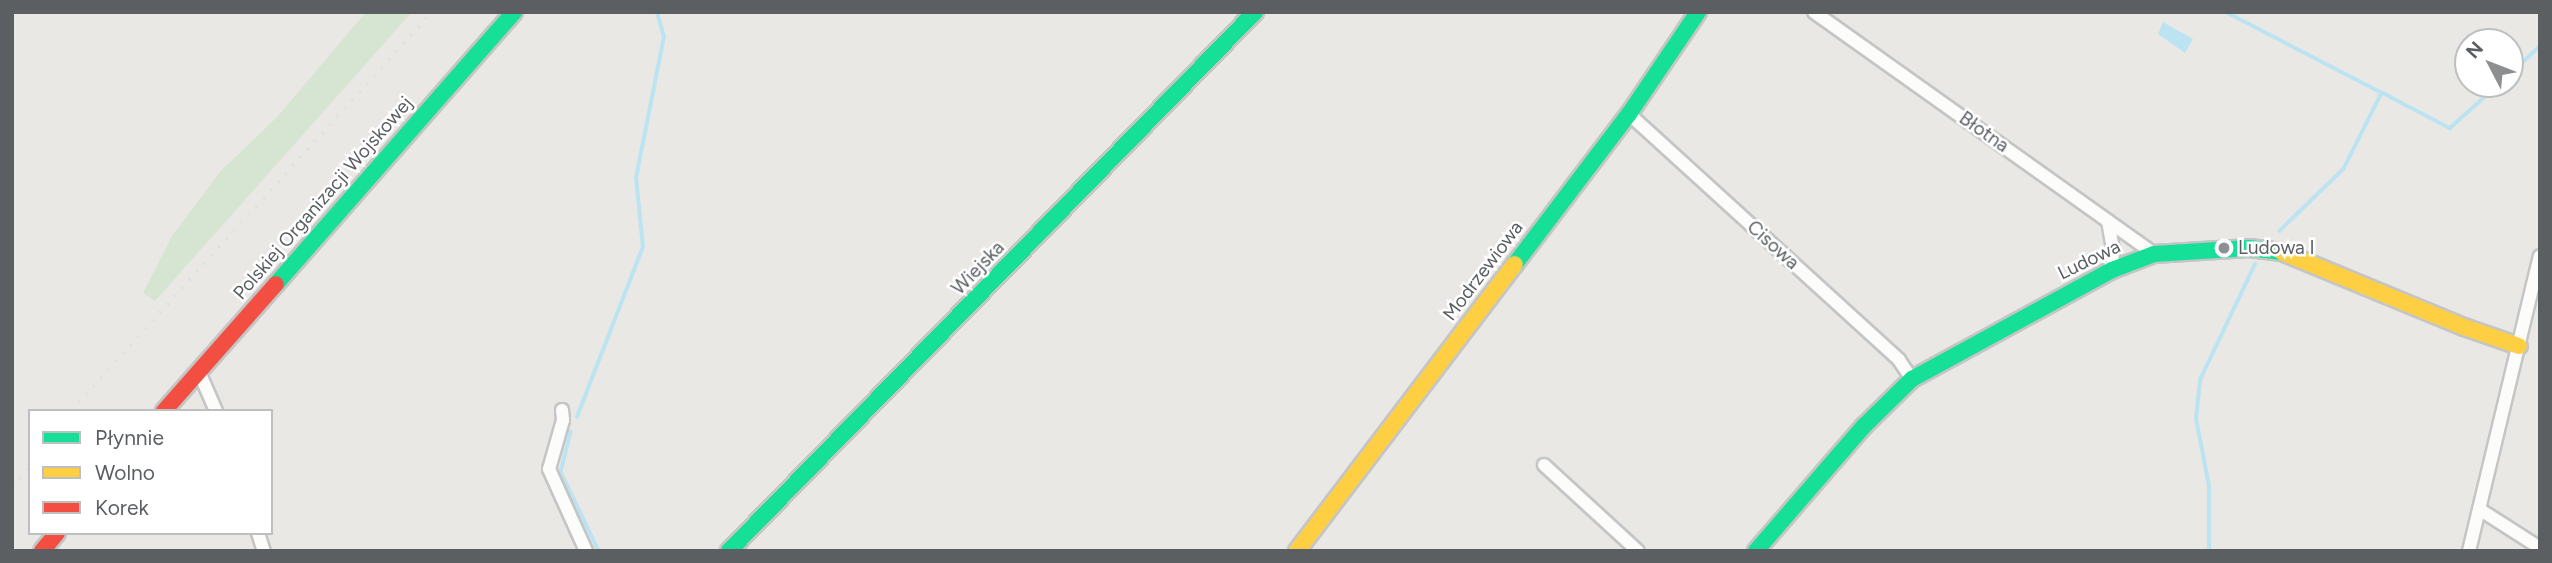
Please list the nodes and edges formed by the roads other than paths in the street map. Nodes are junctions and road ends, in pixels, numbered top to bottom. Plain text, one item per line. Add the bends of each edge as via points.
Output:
1 (514, 12) edge
2 (1255, 12) edge
3 (1698, 12) edge
4 (1814, 12) edge
5 (1629, 114) junction
6 (2108, 221) junction
7 (2154, 254) junction
8 (2540, 256) edge
9 (2112, 270) junction
10 (2519, 346) junction
11 (199, 372) junction
12 (1912, 379) junction
13 (166, 409) edge
14 (215, 409) edge
15 (562, 410) dead end
16 (1544, 466) dead end
17 (2479, 509) junction
18 (55, 535) edge
19 (2540, 548) edge
20 (42, 551) edge
21 (586, 551) edge
22 (729, 551) edge
23 (1297, 551) edge
24 (1638, 551) edge
25 (1756, 551) edge
26 (2469, 551) edge

1 - 11 street, Polskiej Organizacji Wojskowej
2 - 22 street, Wiejska
3 - 5 street, Modrzewiowa
4 - 6 street, Błotna
5 - 12 street, Cisowa via 1899,360
5 - 23 street, Modrzewiowa
6 - 7 street, Błotna
6 - 9 street
7 - 9 street, Ludowa
7 - 10 street, Ludowa via 2249,248 2288,253
8 - 10 street
9 - 12 street, Ludowa
10 - 17 street
11 - 13 street, Polskiej Organizacji Wojskowej
11 - 14 street
12 - 25 street, Ludowa via 1873,416
15 - 21 street via 550,469
16 - 24 street
17 - 19 street
17 - 26 street
18 - 20 street

